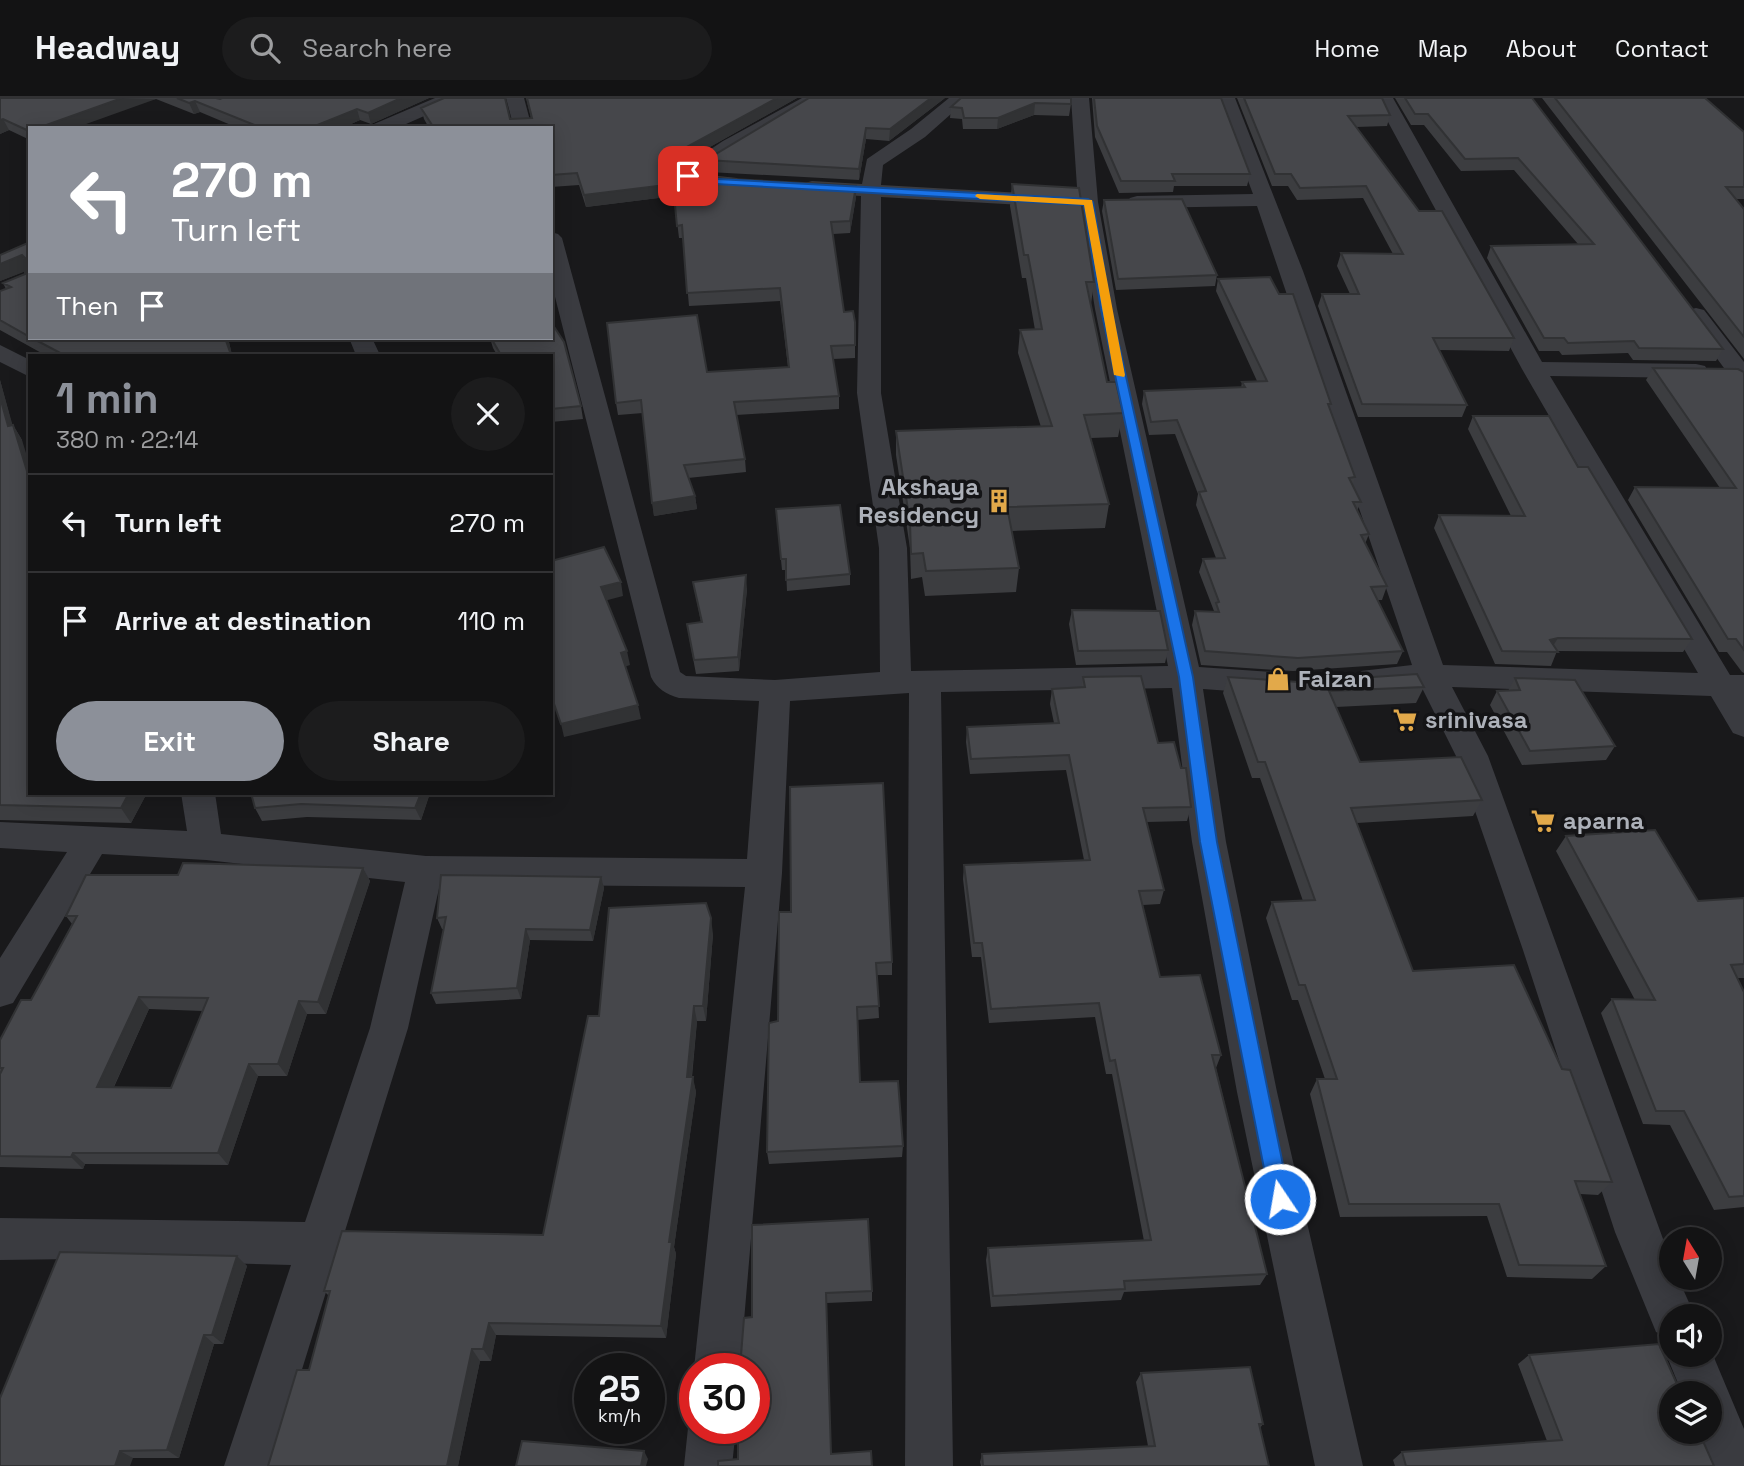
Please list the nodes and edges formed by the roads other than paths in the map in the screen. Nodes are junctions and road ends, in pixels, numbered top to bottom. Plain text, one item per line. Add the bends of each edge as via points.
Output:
1 (450, 98) edge
2 (515, 98) edge
3 (815, 98) edge
4 (960, 98) edge
5 (1080, 98) edge
6 (1226, 98) edge
7 (1384, 98) edge
8 (386, 126) edge
9 (522, 126) edge
10 (751, 184) edge
11 (791, 186) edge
12 (871, 190) junction
13 (1264, 200) junction
14 (1102, 202) junction
15 (553, 246) edge
16 (1681, 295) edge
17 (0, 352) edge
18 (28, 369) edge
19 (1534, 369) junction
20 (1742, 374) edge
21 (1431, 675) junction
22 (1186, 677) junction
23 (910, 683) junction
24 (1731, 686) edge
25 (775, 691) junction
26 (1744, 725) edge
27 (198, 795) edge
28 (0, 835) edge
29 (94, 838) junction
30 (206, 846) junction
31 (426, 870) junction
32 (764, 873) junction
33 (0, 991) edge
34 (0, 1239) edge
35 (317, 1244) junction
36 (1667, 1304) edge
37 (718, 1353) edge
38 (1722, 1434) edge
39 (710, 1444) edge
40 (248, 1466) edge
41 (708, 1466) edge
42 (929, 1466) edge
43 (1339, 1466) edge
44 (1735, 1466) edge

1 - 8 street
2 - 9 street
3 - 10 street via 688,173 691,179
4 - 12 street via 874,163
5 - 14 street
6 - 13 street
7 - 19 street
11 - 12 street
12 - 14 street
12 - 23 street via 869,393
13 - 14 street
13 - 21 street
14 - 22 street via 1106,309
15 - 25 street via 666,677 679,687
16 - 20 street
17 - 18 street
19 - 20 street
19 - 24 street
21 - 22 street via 1320,683
21 - 24 street
21 - 36 street via 1472,756 1637,1232
22 - 23 street
22 - 43 street via 1209,842 1254,1079
23 - 25 street
23 - 42 street
24 - 26 street
25 - 32 street
27 - 30 street
28 - 29 street
29 - 30 street
29 - 33 street
30 - 31 street
31 - 32 street
31 - 35 street via 389,1028
32 - 37 street
34 - 35 street
35 - 40 street
38 - 44 street
39 - 41 street

